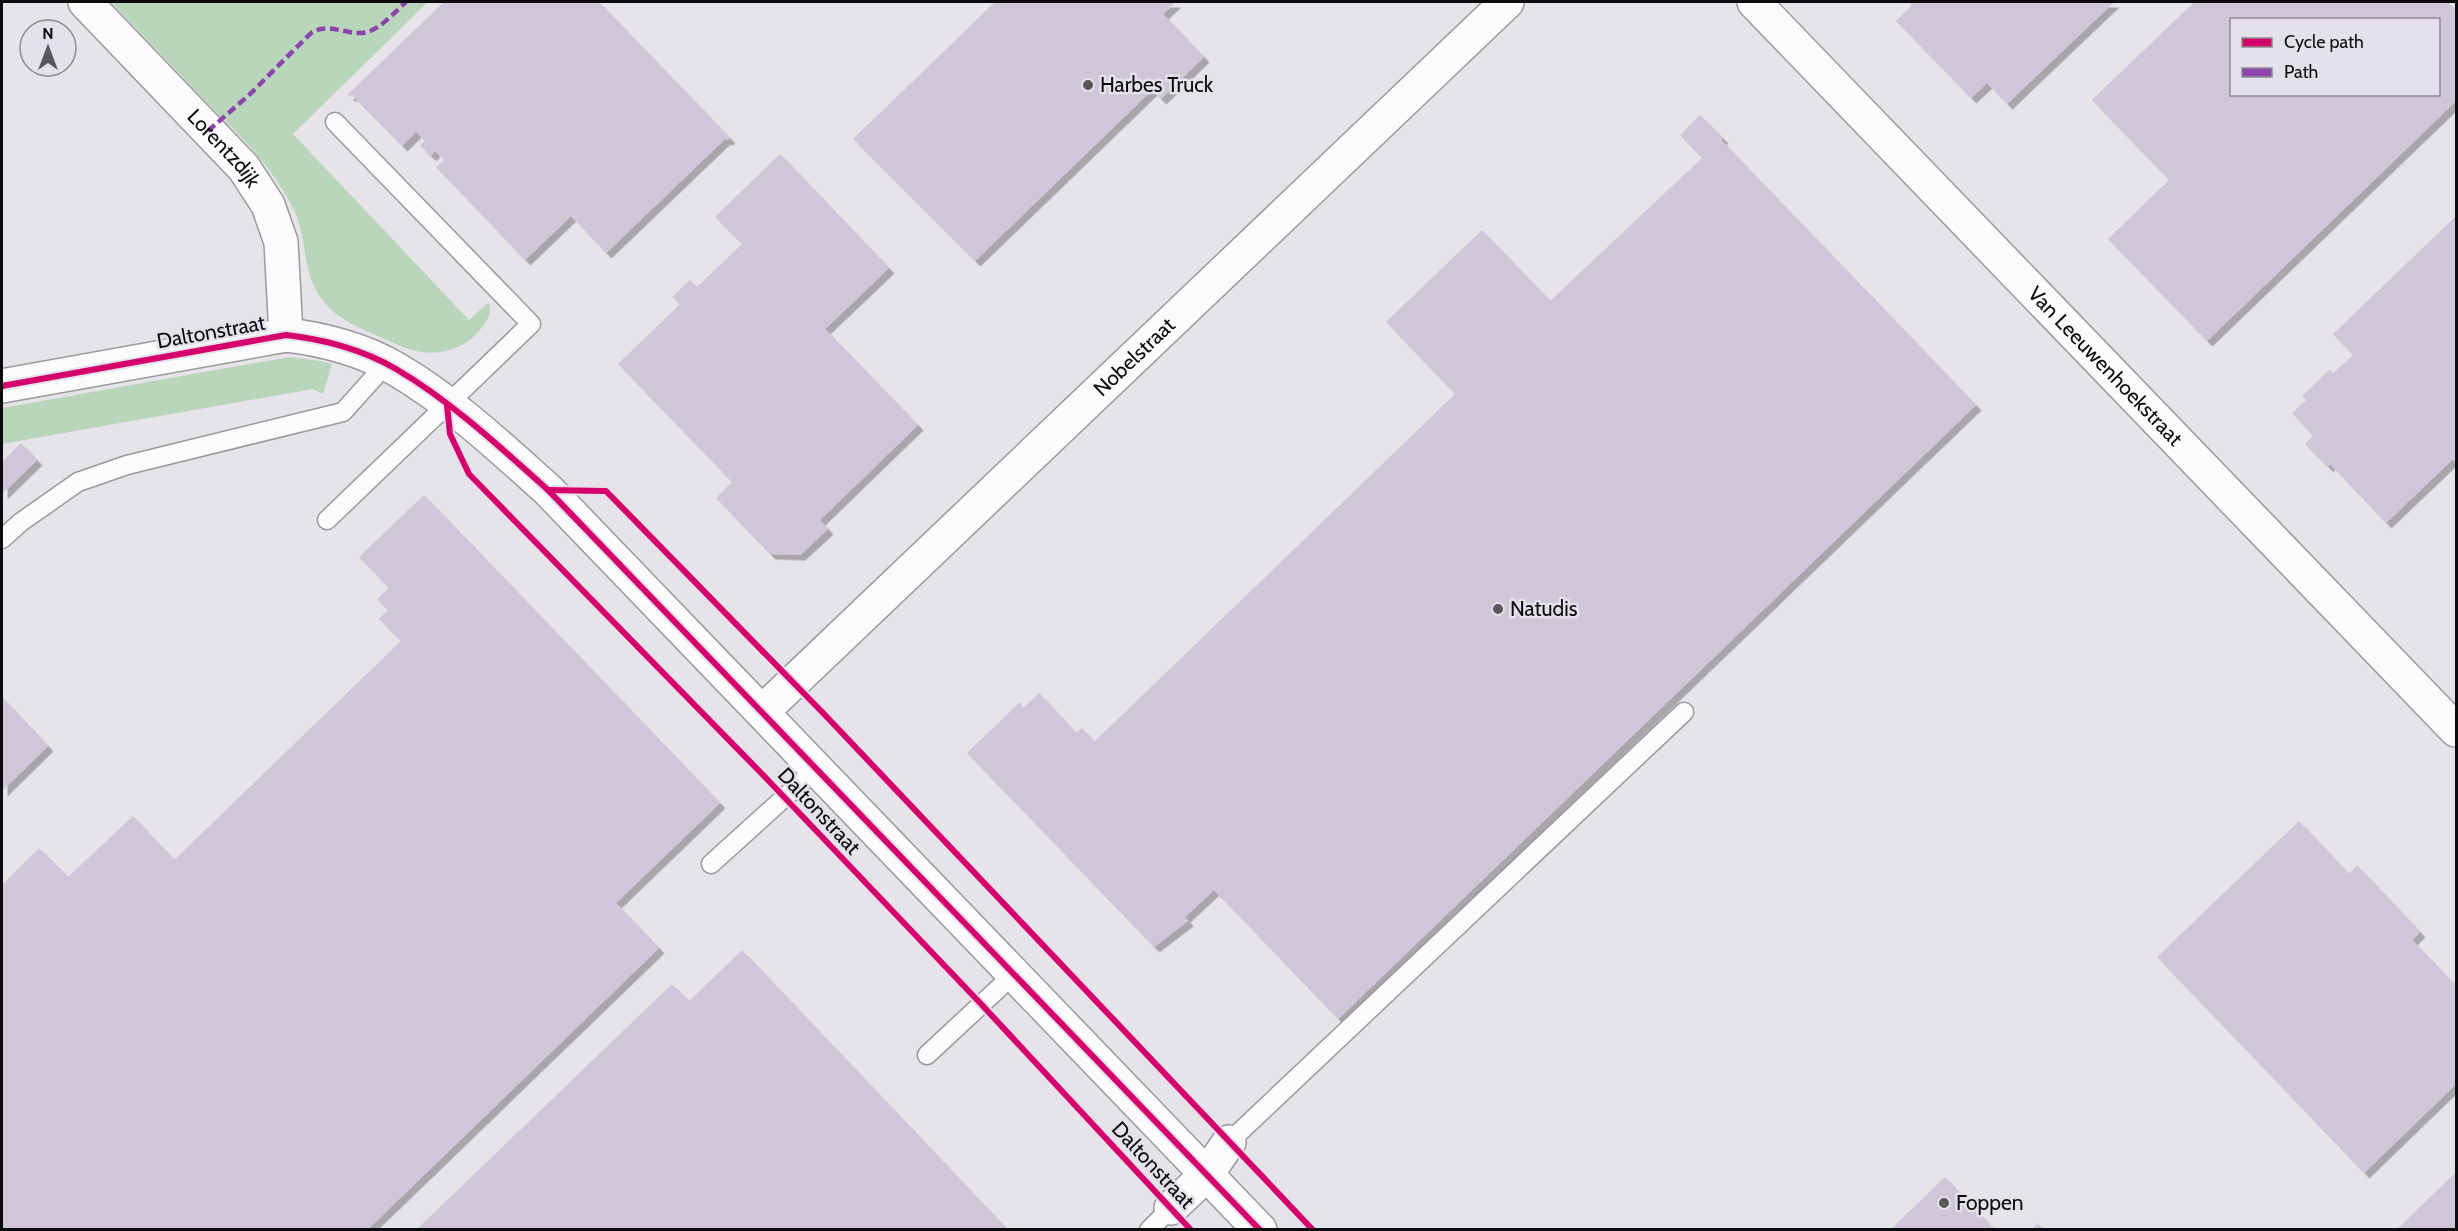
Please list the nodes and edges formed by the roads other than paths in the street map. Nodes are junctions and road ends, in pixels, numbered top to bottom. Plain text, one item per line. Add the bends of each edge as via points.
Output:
1 (85, 2) edge
2 (1507, 2) edge
3 (1754, 2) edge
4 (335, 122) dead end
5 (286, 336) junction
6 (386, 364) junction
7 (2, 386) edge
8 (447, 405) junction
9 (327, 520) dead end
10 (2, 539) edge
11 (763, 711) junction
12 (1684, 712) dead end
13 (2457, 730) edge
14 (817, 768) junction
15 (711, 864) dead end
16 (1014, 974) junction
17 (927, 1055) dead end
18 (1229, 1142) joint
19 (1207, 1174) junction
20 (1160, 1219) edge
21 (1260, 1230) edge

1 - 5 street, Lorentzdijk via 244,168 268,205 280,242
2 - 11 street, Nobelstraat
3 - 13 street, Van Leeuwenhoekstraat
4 - 8 lane via 531,324
5 - 6 street, Daltonstraat via 320,340
5 - 7 street, Daltonstraat
6 - 8 street, Daltonstraat
6 - 10 lane via 343,412 127,465 78,482
8 - 9 lane
8 - 11 street, Daltonstraat via 548,490
11 - 14 street, Daltonstraat
12 - 18 lane
14 - 15 lane
14 - 16 street, Daltonstraat
16 - 17 lane
16 - 19 street, Daltonstraat
18 - 19 street
19 - 20 street
19 - 21 street, Daltonstraat

